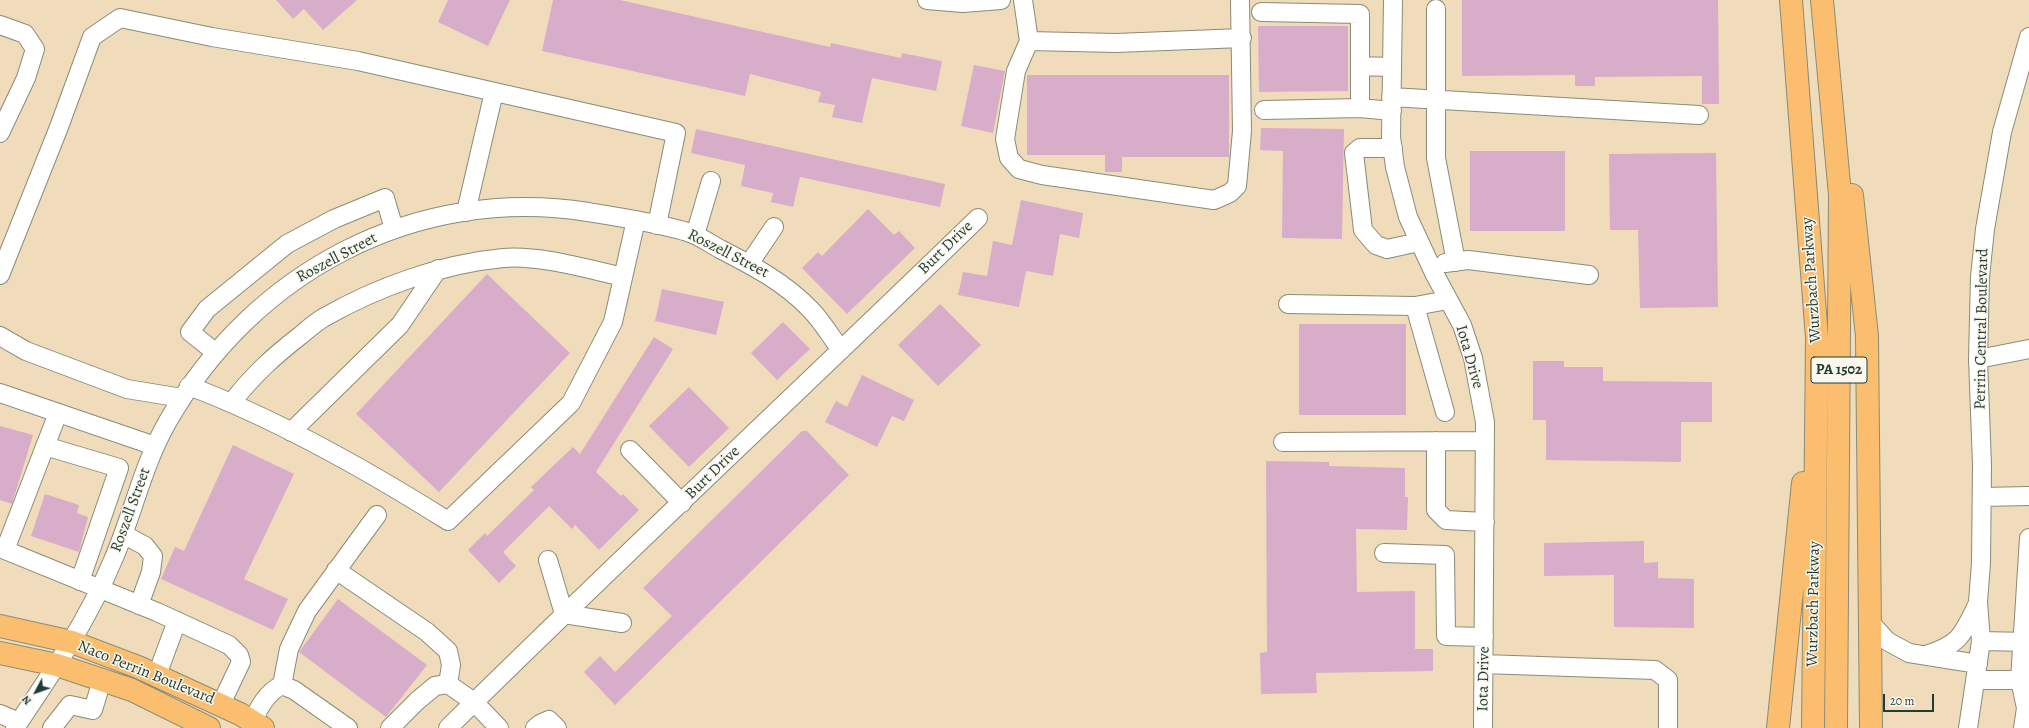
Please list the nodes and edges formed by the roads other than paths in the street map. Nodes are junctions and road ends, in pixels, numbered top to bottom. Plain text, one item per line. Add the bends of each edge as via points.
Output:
1 (927, 0) edge
2 (1002, 0) edge
3 (1023, 0) edge
4 (1240, 0) edge
5 (1393, 0) edge
6 (1791, 0) edge
7 (1334, 6) edge
8 (1823, 7) edge
9 (1267, 8) edge
10 (1436, 9) dead end
11 (0, 25) edge
12 (2029, 37) edge
13 (1242, 38) junction
14 (1029, 41) junction
15 (1360, 66) junction
16 (1391, 67) junction
17 (494, 92) junction
18 (1435, 99) junction
19 (1392, 104) junction
20 (1360, 108) junction
21 (1264, 110) dead end
22 (1699, 115) dead end
23 (0, 133) edge
24 (1393, 148) junction
25 (711, 181) dead end
26 (466, 212) junction
27 (978, 218) dead end
28 (636, 220) junction
29 (657, 225) junction
30 (774, 227) dead end
31 (394, 230) junction
32 (695, 235) junction
33 (1419, 242) junction
34 (1456, 262) junction
35 (750, 264) junction
36 (1430, 265) junction
37 (438, 270) junction
38 (0, 275) edge
39 (1589, 275) dead end
40 (623, 277) junction
41 (1448, 300) junction
42 (1288, 304) dead end
43 (1415, 306) junction
44 (0, 336) edge
45 (1817, 338) junction
46 (2029, 349) edge
47 (842, 350) junction
48 (215, 352) junction
49 (1978, 359) junction
50 (0, 392) edge
51 (186, 392) junction
52 (232, 402) junction
53 (1444, 412) dead end
54 (58, 413) junction
55 (291, 432) junction
56 (1436, 441) junction
57 (1485, 441) junction
58 (1283, 442) dead end
59 (45, 446) junction
60 (155, 446) junction
61 (630, 450) dead end
62 (2029, 496) edge
63 (1982, 497) junction
64 (682, 503) junction
65 (377, 515) dead end
66 (1485, 522) junction
67 (123, 534) junction
68 (2029, 538) edge
69 (2, 549) edge
70 (1384, 553) dead end
71 (548, 560) dead end
72 (336, 570) junction
73 (80, 581) junction
74 (100, 589) junction
75 (1978, 602) junction
76 (139, 605) junction
77 (564, 614) junction
78 (177, 621) junction
79 (1870, 622) junction
80 (622, 623) dead end
81 (0, 626) edge
82 (1484, 637) junction
83 (1980, 641) junction
84 (72, 642) junction
85 (2026, 642) edge
86 (0, 653) edge
87 (1924, 656) junction
88 (1484, 664) junction
89 (57, 665) junction
90 (1977, 672) junction
91 (157, 675) junction
92 (102, 680) junction
93 (2025, 680) edge
94 (448, 684) junction
95 (282, 685) junction
96 (474, 702) junction
97 (221, 704) junction
98 (0, 714) edge
99 (17, 725) edge
100 (258, 725) edge
101 (52, 728) edge
102 (209, 728) edge
103 (348, 728) edge
104 (390, 728) edge
105 (448, 728) edge
106 (499, 728) edge
107 (536, 728) edge
108 (557, 728) edge
109 (1483, 728) edge
110 (1668, 728) edge
111 (1778, 728) edge
112 (1813, 728) edge
113 (1836, 728) edge
114 (1871, 728) edge
115 (1968, 728) edge
116 (2023, 728) edge

1 - 2 street
3 - 14 street
4 - 13 street
5 - 16 street, Iota Drive
6 - 45 main road, Wurzbach Parkway / PA 1502
7 - 9 street
7 - 15 street via 1360,14
8 - 79 main road via 1850,174 1867,336
8 - 113 main road, Wurzbach Parkway / PA 1502 via 1840,195
10 - 18 street
11 - 23 street via 25,34 34,49 26,78
12 - 49 street, Perrin Central Boulevard via 2002,132 1985,229 1980,277
13 - 14 street via 1116,43
13 - 14 street via 1242,131 1236,186 1230,193 1214,200 1042,175 1019,169 1009,158 1005,140 1016,71
15 - 16 street
15 - 20 street
16 - 19 street, Iota Drive
17 - 26 street
17 - 29 street via 676,133
17 - 38 street via 358,61 212,37 120,18 92,37 60,127
18 - 19 street
18 - 22 street
18 - 34 street via 1436,158
19 - 20 street
19 - 24 street, Iota Drive
20 - 21 street
24 - 33 street, Iota Drive via 1400,189
24 - 33 street via 1360,148 1354,153 1363,230 1376,245 1387,249
25 - 32 street
26 - 28 street, Roszell Street via 518,207 559,207
26 - 31 street, Roszell Street via 433,218
27 - 47 street, Burt Drive
28 - 29 street, Roszell Street
28 - 40 street
29 - 32 street, Roszell Street
30 - 35 street
31 - 48 street, Roszell Street via 352,247 314,267 278,292 245,320
31 - 48 street via 385,198 334,219 287,244 207,309 190,332
32 - 35 street, Roszell Street
33 - 36 street, Iota Drive
34 - 36 street
34 - 39 street via 1468,260
35 - 47 street, Roszell Street via 774,277 811,310
36 - 41 street, Iota Drive
37 - 40 street via 504,258 552,261
37 - 52 street via 370,294 322,319 253,376
37 - 55 street via 400,325
40 - 55 street via 613,322 571,403 448,522 397,489
41 - 43 street
41 - 57 street, Iota Drive via 1462,325 1473,358 1485,422
42 - 43 street
43 - 53 street
44 - 51 street via 26,351 128,388
45 - 111 main road
45 - 112 main road, Wurzbach Parkway / PA 1502
46 - 49 street
47 - 64 street, Burt Drive
48 - 51 street, Roszell Street
49 - 63 street, Perrin Central Boulevard
50 - 54 street
51 - 52 street
51 - 60 street, Roszell Street
52 - 55 street
54 - 59 street
54 - 60 street
56 - 57 street
56 - 58 street
56 - 66 street via 1436,510 1446,520
57 - 66 street, Iota Drive
59 - 69 street
59 - 73 street via 119,468
60 - 67 street, Roszell Street
61 - 64 street
62 - 63 street
63 - 75 street, Perrin Central Boulevard
64 - 77 street, Burt Drive
65 - 72 street
66 - 82 street, Iota Drive
67 - 74 street, Roszell Street
67 - 76 street via 145,546 153,556 151,572
68 - 85 street
69 - 73 street
70 - 82 street via 1445,555 1446,636
71 - 77 street
72 - 94 street via 427,632 448,651 451,665
72 - 95 street via 307,611 289,649
73 - 74 street
74 - 76 street
74 - 84 street, Roszell Street
75 - 83 street, Perrin Central Boulevard
75 - 87 street, Perrin Central Boulevard via 1964,633 1946,648
76 - 78 street
77 - 80 street
77 - 96 street, Burt Drive
78 - 91 street
78 - 97 street via 229,644 239,655 241,662
79 - 87 street via 1887,641 1909,653
79 - 114 main road
81 - 84 main road, Naco Perrin Boulevard
82 - 88 street, Iota Drive
83 - 85 street
83 - 90 street, Perrin Central Boulevard
84 - 89 street, Roszell Street
84 - 91 main road, Naco Perrin Boulevard
85 - 93 street
86 - 89 main road, Naco Perrin Boulevard
87 - 90 street
88 - 109 street, Iota Drive
88 - 110 street via 1655,670 1668,680
89 - 92 main road, Naco Perrin Boulevard
89 - 99 street, Roszell Street
90 - 93 street
90 - 115 street, Perrin Central Boulevard
91 - 97 main road, Naco Perrin Boulevard
92 - 101 street via 93,710 70,705
92 - 102 main road, Naco Perrin Boulevard via 132,690
93 - 116 street via 2026,708
94 - 96 street
94 - 104 street via 435,686
95 - 100 street via 274,689 260,705
95 - 103 street via 294,690
96 - 105 street, Burt Drive
96 - 106 street
97 - 100 main road, Naco Perrin Boulevard
98 - 99 street
107 - 108 street via 549,720

